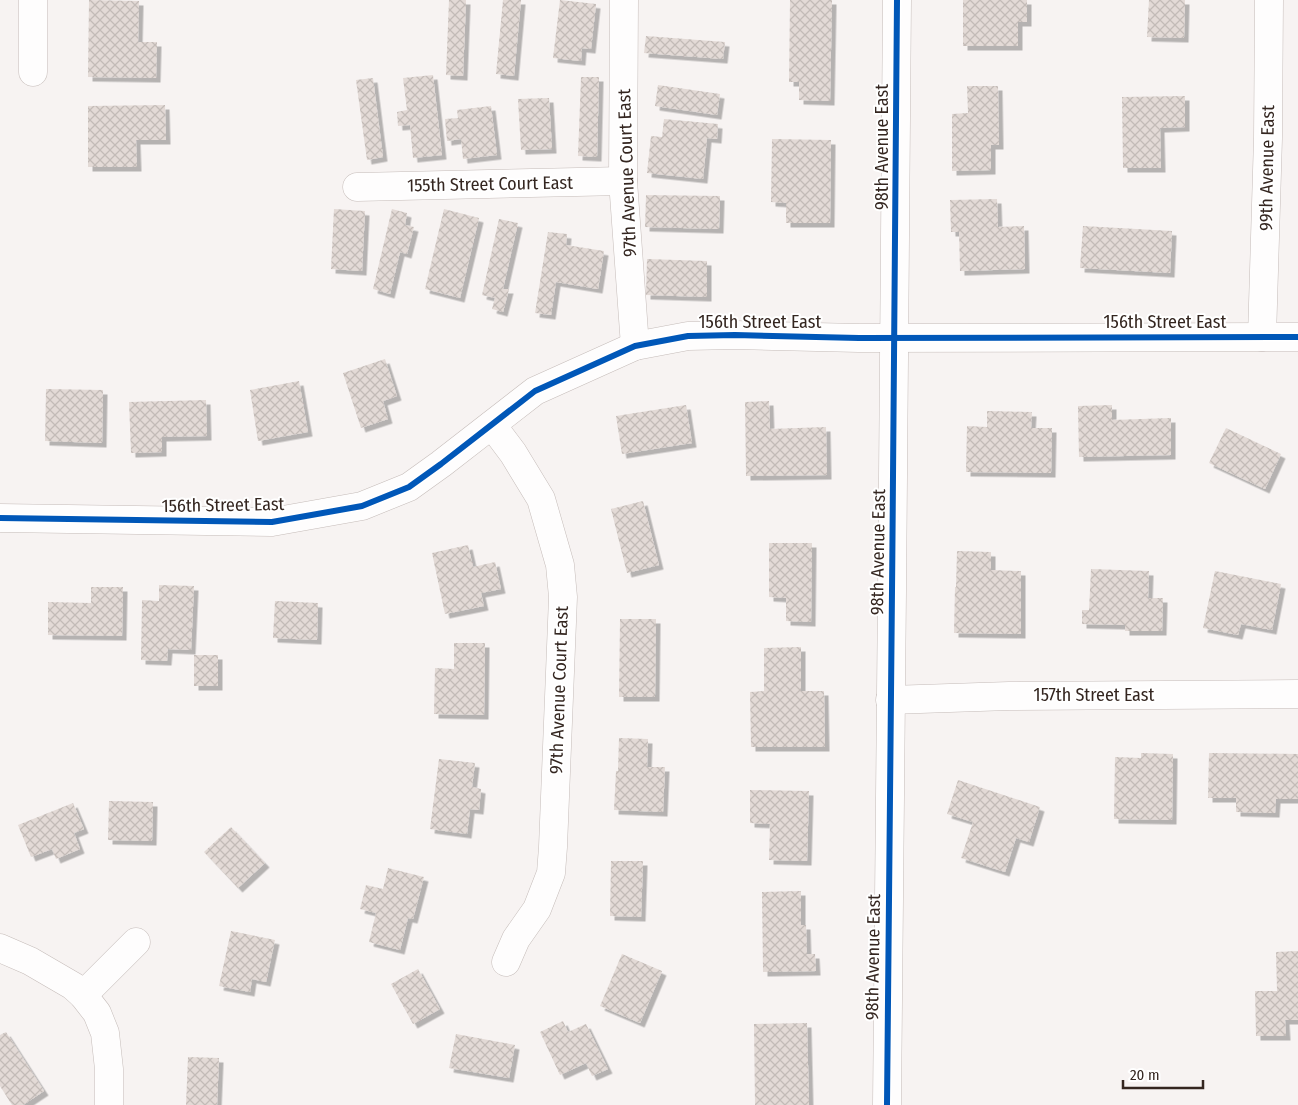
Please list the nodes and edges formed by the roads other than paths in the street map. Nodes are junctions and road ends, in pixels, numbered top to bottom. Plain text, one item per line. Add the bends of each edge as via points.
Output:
1 (33, 0) edge
2 (624, 0) edge
3 (897, 0) edge
4 (1269, 0) edge
5 (33, 72) dead end
6 (623, 181) junction
7 (357, 187) dead end
8 (896, 337) junction
9 (1262, 337) junction
10 (1298, 337) edge
11 (635, 346) junction
12 (492, 425) junction
13 (0, 518) edge
14 (1298, 694) edge
15 (890, 700) junction
16 (136, 942) dead end
17 (0, 948) edge
18 (506, 962) dead end
19 (83, 995) junction
20 (109, 1105) edge
21 (887, 1105) edge

1 - 5 street
2 - 6 street, 97th Avenue Court East
3 - 8 street, 98th Avenue East
4 - 9 street, 99th Avenue East
6 - 7 street, 155th Street Court East
6 - 11 street, 97th Avenue Court East
8 - 9 street, 156th Street East
8 - 11 street, 156th Street East via 688,336
8 - 15 street, 98th Avenue East
9 - 10 street, 156th Street East
11 - 12 street, 156th Street East via 535,391
12 - 13 street, 156th Street East via 409,487 353,508 272,522
12 - 18 street, 97th Avenue Court East via 540,499 560,565 563,597 551,873 537,909 516,939
14 - 15 street, 157th Street East
15 - 21 street, 98th Avenue East
16 - 19 street
17 - 19 street via 30,961
19 - 20 street via 97,1013 105,1033

